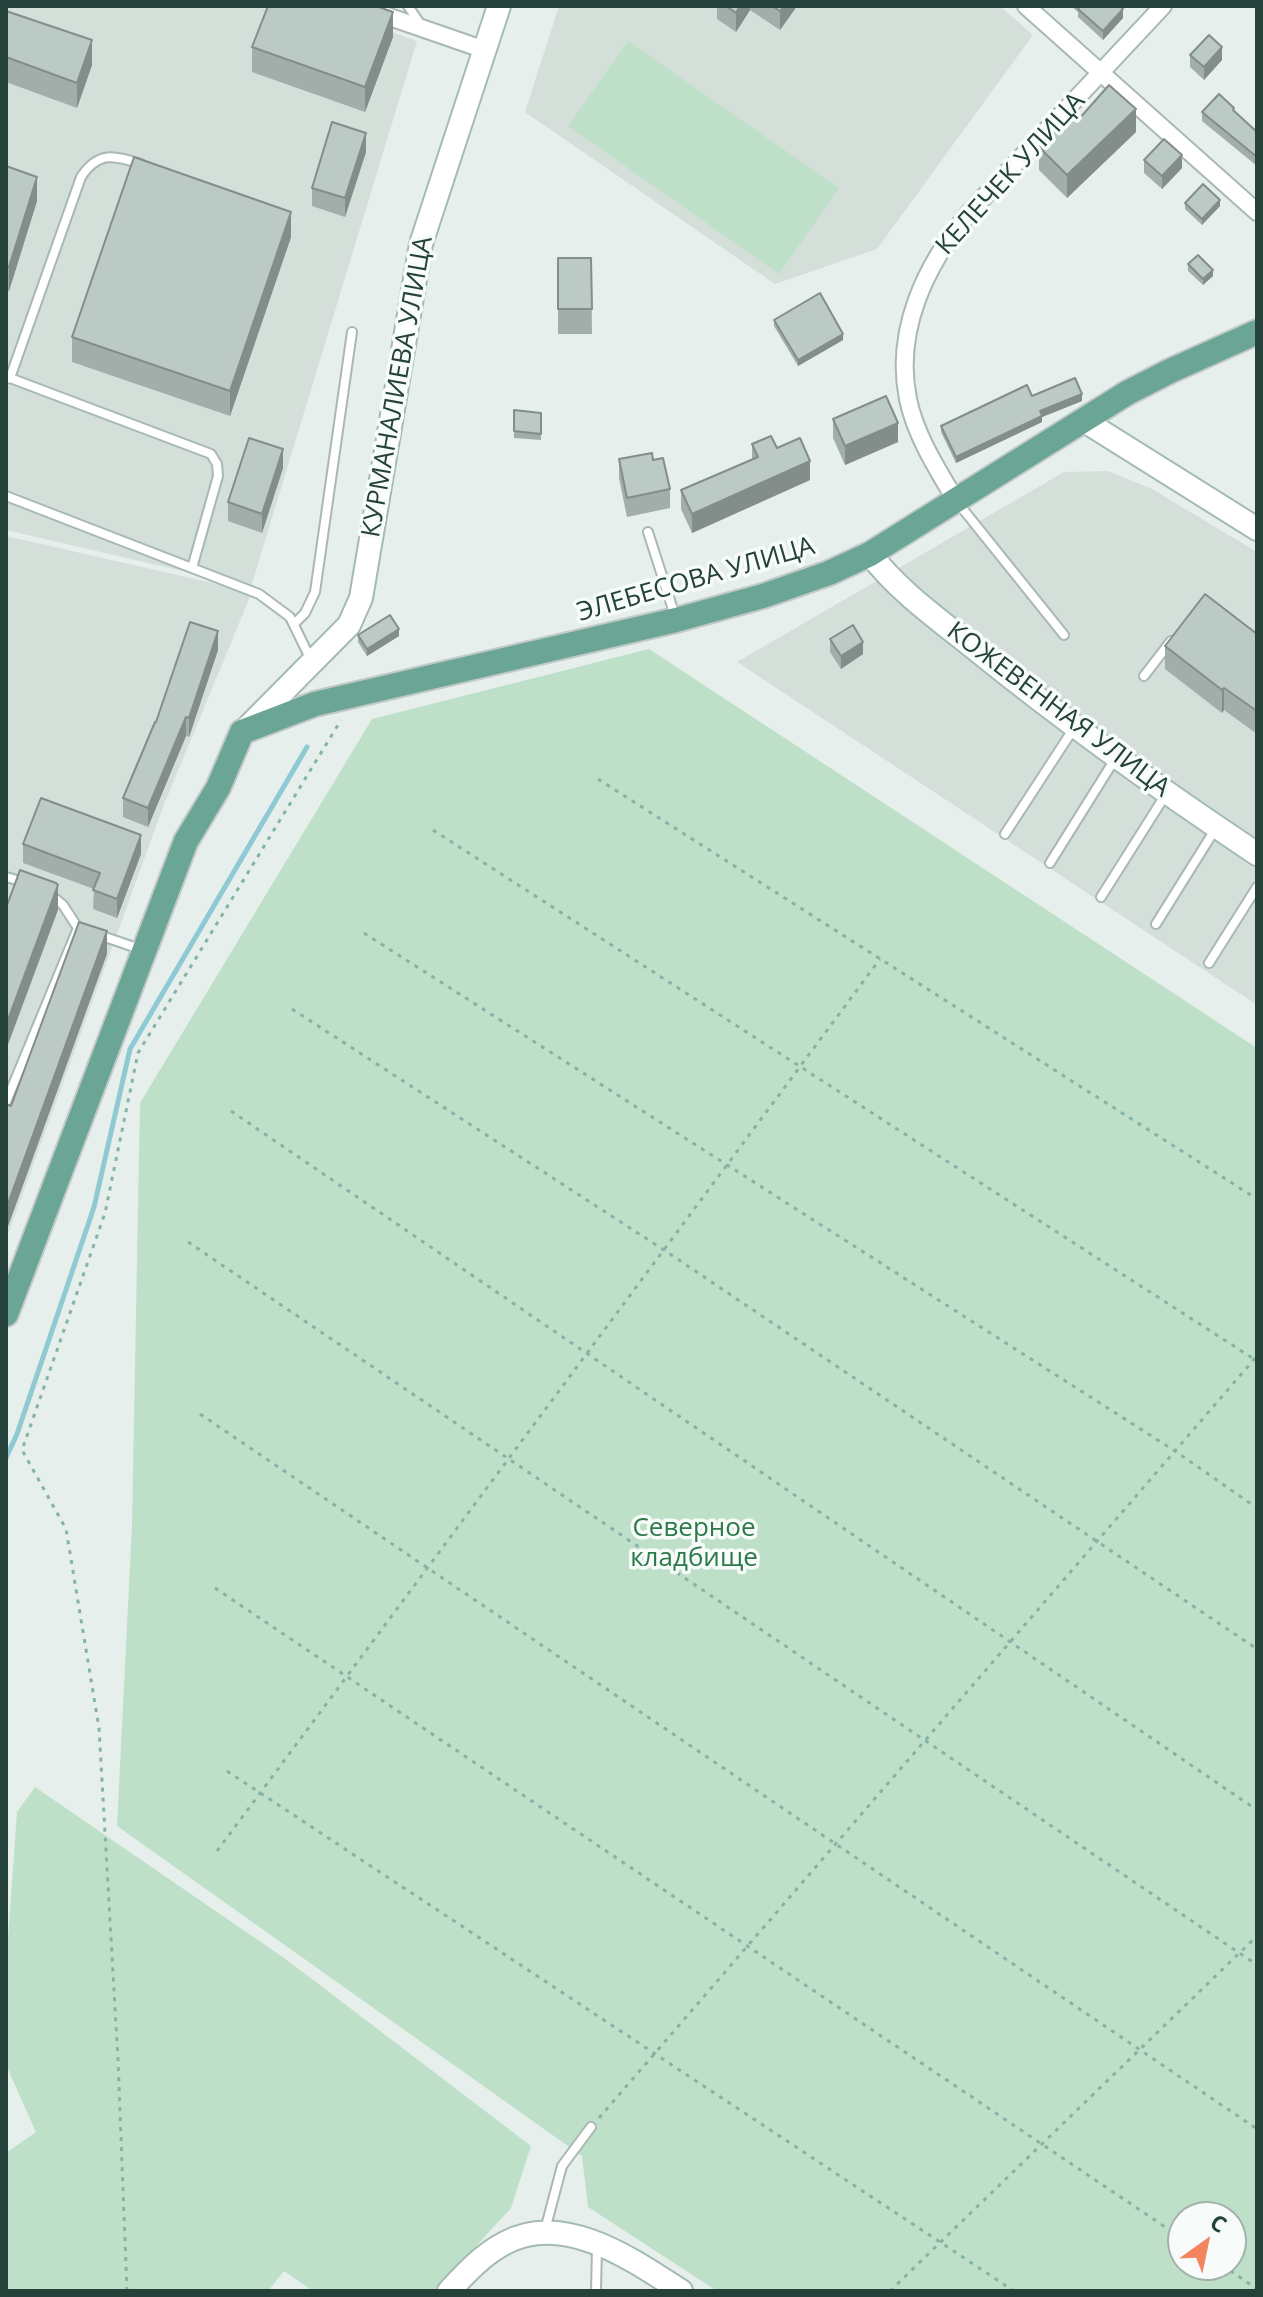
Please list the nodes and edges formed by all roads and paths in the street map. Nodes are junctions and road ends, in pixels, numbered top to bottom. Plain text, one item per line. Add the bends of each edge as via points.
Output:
1 (358, 6) edge
2 (408, 6) edge
3 (499, 6) edge
4 (1026, 6) edge
5 (1163, 6) edge
6 (424, 29) junction
7 (485, 50) junction
8 (1101, 72) junction
9 (152, 168) edge
10 (1257, 212) edge
11 (352, 332) dead end
12 (1257, 332) edge
13 (8, 379) edge
14 (1083, 420) junction
15 (6, 496) edge
16 (955, 499) junction
17 (1257, 529) edge
18 (648, 532) dead end
19 (870, 554) junction
20 (192, 568) junction
21 (676, 620) junction
22 (295, 623) junction
23 (1177, 632) edge
24 (1064, 635) dead end
25 (312, 663) junction
26 (1144, 676) dead end
27 (345, 714) dead end
28 (1074, 728) junction
29 (242, 732) junction
30 (1115, 759) junction
31 (598, 779) dead end
32 (1167, 794) junction
33 (1216, 827) junction
34 (433, 830) dead end
35 (1005, 834) dead end
36 (1257, 854) edge
37 (1050, 863) dead end
38 (6, 877) edge
39 (37, 887) edge
40 (1257, 887) edge
41 (46, 891) edge
42 (1101, 897) dead end
43 (1156, 924) dead end
44 (78, 928) junction
45 (364, 933) dead end
46 (144, 951) junction
47 (880, 959) junction
48 (1209, 963) dead end
49 (292, 1009) dead end
50 (800, 1067) junction
51 (6, 1102) edge
52 (231, 1111) dead end
53 (727, 1165) junction
54 (1257, 1199) edge
55 (188, 1242) dead end
56 (664, 1250) junction
57 (6, 1314) edge
58 (587, 1354) junction
59 (1256, 1359) edge
60 (200, 1414) dead end
61 (1175, 1451) junction
62 (509, 1459) junction
63 (1257, 1508) edge
64 (1097, 1541) junction
65 (428, 1568) junction
66 (215, 1588) dead end
67 (1010, 1642) junction
68 (1257, 1649) edge
69 (347, 1676) junction
70 (925, 1740) junction
71 (227, 1771) dead end
72 (260, 1793) junction
73 (1257, 1810) edge
74 (836, 1844) junction
75 (217, 1851) dead end
76 (1257, 1936) edge
77 (747, 1946) junction
78 (1239, 1953) junction
79 (1257, 1965) edge
80 (1140, 2050) junction
81 (655, 2053) junction
82 (591, 2127) joint
83 (1257, 2129) edge
84 (1042, 2144) junction
85 (1167, 2228) edge
86 (544, 2235) junction
87 (597, 2243) junction
88 (941, 2243) junction
89 (127, 2291) edge
90 (449, 2291) edge
91 (596, 2291) edge
92 (681, 2291) edge
93 (890, 2291) edge
94 (1014, 2291) edge

1 - 6 street
2 - 6 lane
3 - 7 street, КУРМАНАЛИЕВА УЛИЦА
4 - 8 street
5 - 8 street, КЕЛЕЧЕК УЛИЦА
6 - 7 street
7 - 25 street, КУРМАНАЛИЕВА УЛИЦА via 421,244 361,598 349,625
8 - 10 street
8 - 16 street, КЕЛЕЧЕК УЛИЦА via 949,236 922,283 905,360 908,401
9 - 13 lane via 122,157 89,164
11 - 22 lane via 315,592
12 - 14 main road, ЭЛЕБЕСОВА УЛИЦА via 1170,371
13 - 20 lane via 211,454 218,476
14 - 16 main road, ЭЛЕБЕСОВА УЛИЦА
14 - 17 street
15 - 20 lane
16 - 19 main road, ЭЛЕБЕСОВА УЛИЦА
16 - 24 lane
18 - 21 lane
19 - 21 main road, ЭЛЕБЕСОВА УЛИЦА via 801,584
19 - 28 street, КОЖЕВЕННАЯ УЛИЦА via 915,600
20 - 22 lane via 259,594
21 - 29 main road, ЭЛЕБЕСОВА УЛИЦА via 315,704
22 - 25 lane
23 - 26 lane
25 - 29 street, КУРМАНАЛИЕВА УЛИЦА
27 - 89 path via 138,1053 105,1213 22,1450 66,1529 99,1728
28 - 30 street, КОЖЕВЕННАЯ УЛИЦА
28 - 35 lane
29 - 46 main road via 218,788 186,841
30 - 32 street, КОЖЕВЕННАЯ УЛИЦА
30 - 37 lane
31 - 47 path
32 - 33 street, КОЖЕВЕННАЯ УЛИЦА
32 - 42 lane
33 - 36 street, КОЖЕВЕННАЯ УЛИЦА
33 - 43 lane
34 - 50 path
38 - 39 lane
40 - 48 lane
41 - 44 lane
44 - 46 lane
44 - 51 lane
45 - 53 path
46 - 57 main road
47 - 50 path
47 - 54 path
49 - 56 path
50 - 53 path
50 - 59 path
52 - 58 path
53 - 56 path
53 - 61 path
55 - 62 path
56 - 58 path
56 - 64 path
58 - 62 path
58 - 67 path
59 - 61 path
60 - 65 path
61 - 63 path
61 - 64 path
62 - 65 path
62 - 70 path
64 - 67 path
64 - 68 path
65 - 69 path
65 - 74 path
66 - 69 path
67 - 70 path
67 - 73 path
69 - 72 path
69 - 77 path
70 - 74 path
70 - 78 path
71 - 72 path
72 - 75 path
72 - 81 path
74 - 77 path
74 - 80 path
76 - 78 path
77 - 81 path
77 - 84 path
78 - 79 path
78 - 80 path
80 - 83 path
80 - 84 path
81 - 82 path
81 - 88 path
82 - 86 lane via 562,2166
84 - 85 path
84 - 88 path
86 - 87 street
86 - 90 street via 522,2237 495,2249
87 - 91 lane
87 - 92 street
88 - 93 path
88 - 94 path

